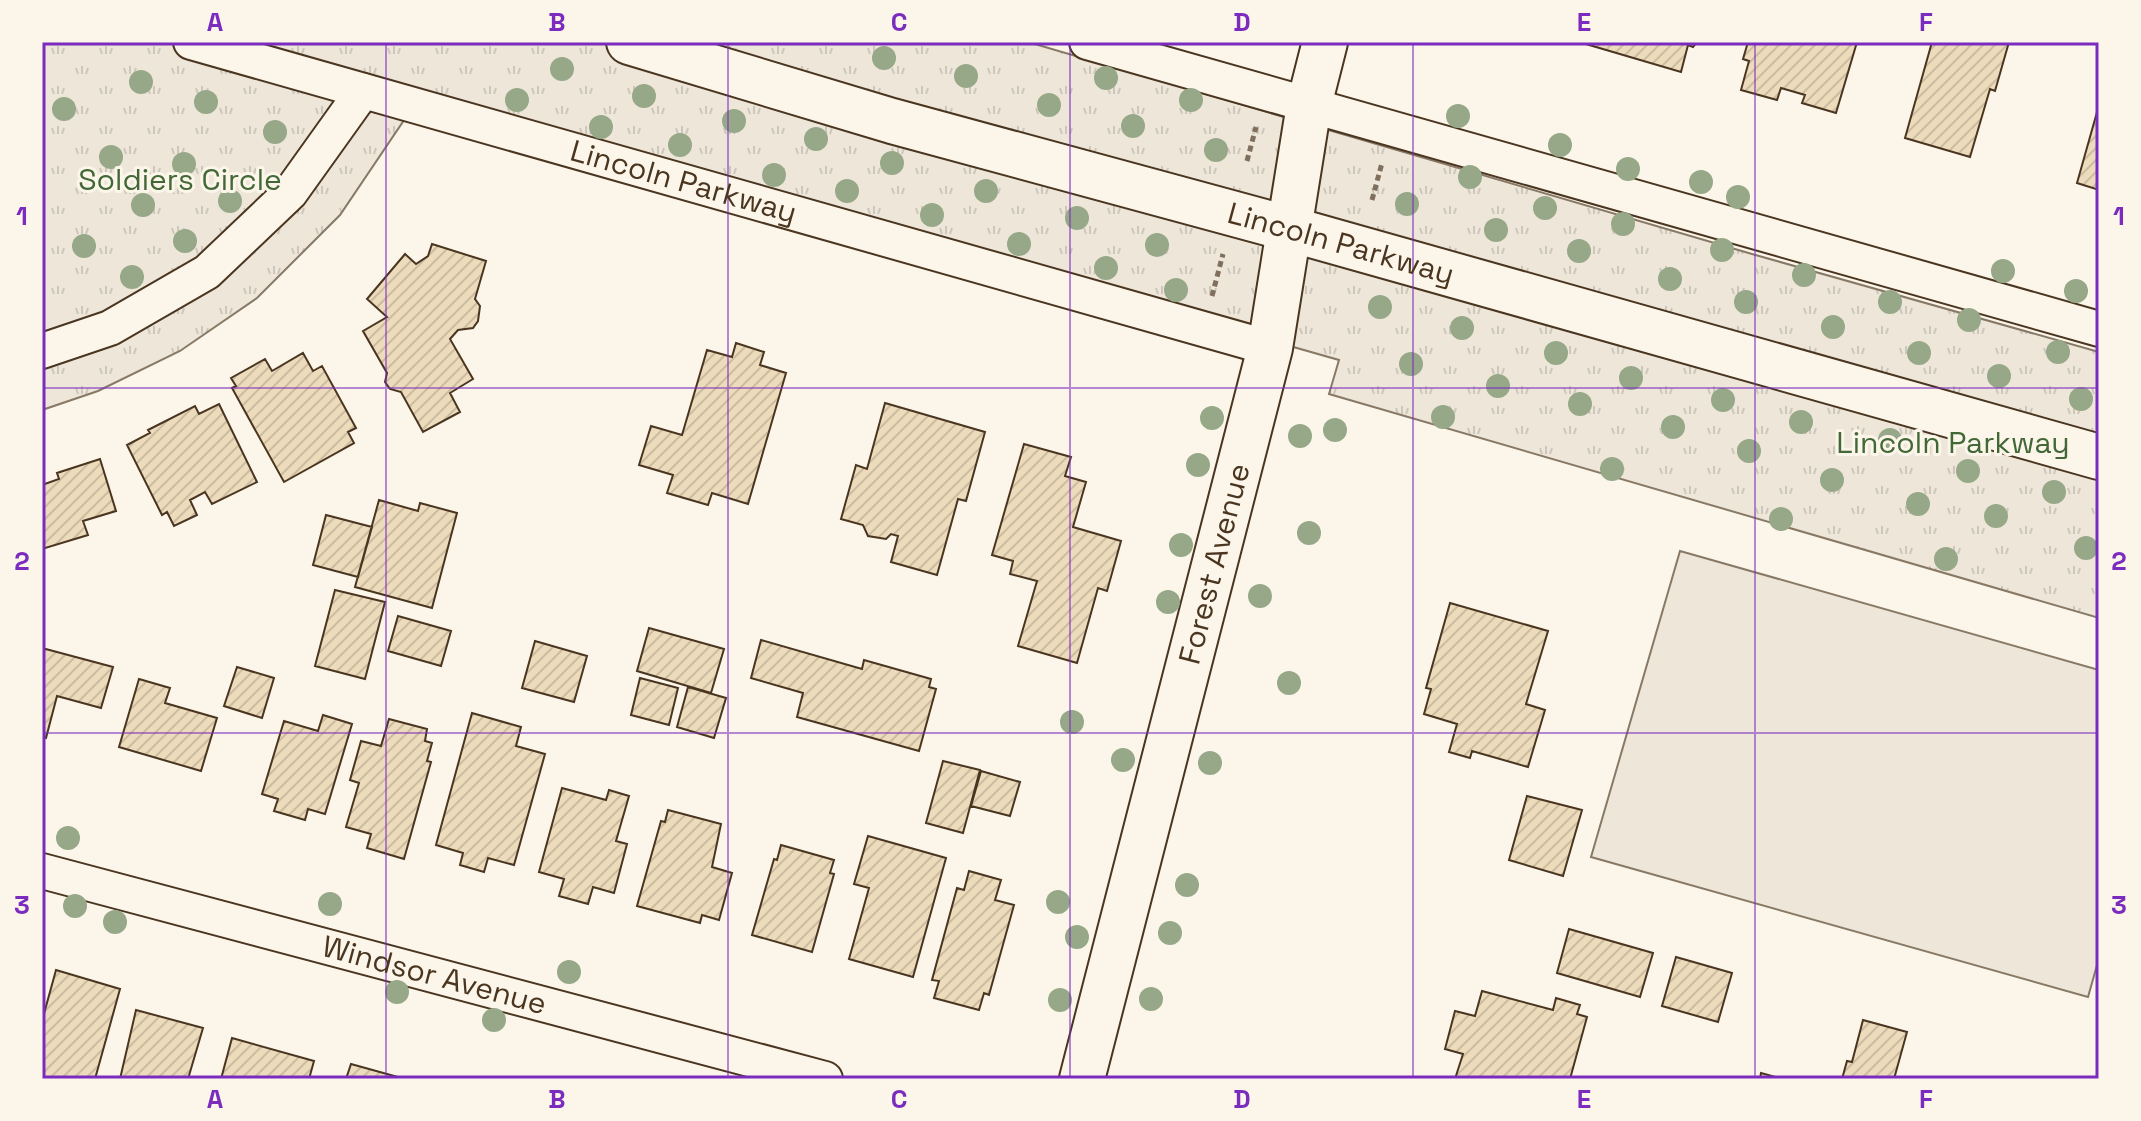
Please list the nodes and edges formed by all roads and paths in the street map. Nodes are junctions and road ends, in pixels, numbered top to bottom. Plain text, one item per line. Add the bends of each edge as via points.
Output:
1 (191, 42) edge
2 (629, 42) edge
3 (1087, 42) edge
4 (1325, 42) edge
5 (363, 91) junction
6 (1309, 105) junction
7 (1259, 115) dead end
8 (1385, 151) dead end
9 (1247, 161) dead end
10 (1372, 200) dead end
11 (1290, 229) junction
12 (1223, 254) dead end
13 (1211, 301) dead end
14 (2099, 329) edge
15 (1270, 348) junction
16 (42, 351) edge
17 (2099, 457) edge
18 (42, 871) edge
19 (825, 1079) edge
20 (1082, 1079) edge

1 - 5 street, Lincoln Parkway
2 - 11 street, Lincoln Parkway via 892,121
3 - 6 street
4 - 6 street, Forest Avenue
5 - 15 street, Lincoln Parkway
5 - 16 street via 290,193 207,272 110,328
6 - 11 street, Forest Avenue
6 - 14 street
7 - 9 path
8 - 10 path
11 - 15 street, Forest Avenue
11 - 17 street, Lincoln Parkway
12 - 13 path
15 - 20 street, Forest Avenue
18 - 19 street, Windsor Avenue

